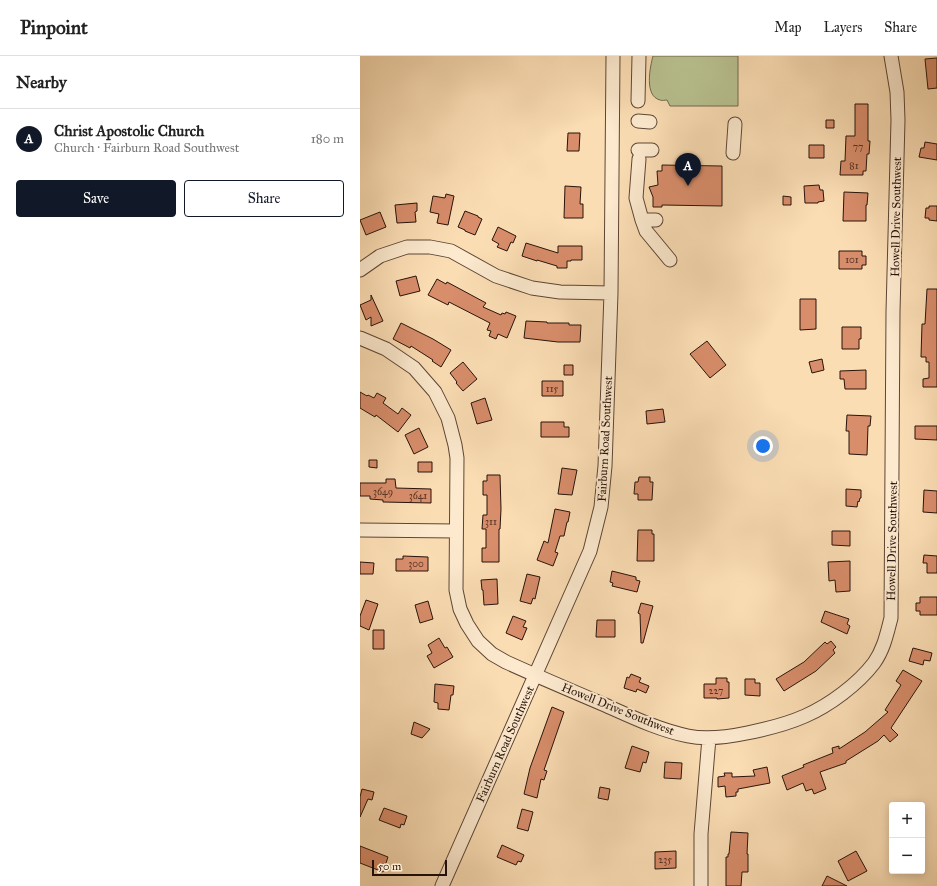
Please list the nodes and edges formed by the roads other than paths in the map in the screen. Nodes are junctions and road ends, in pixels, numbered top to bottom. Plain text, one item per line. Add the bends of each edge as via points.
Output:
1 (613, 56) edge
2 (639, 56) edge
3 (892, 56) edge
4 (638, 101) dead end
5 (735, 124) dead end
6 (652, 150) dead end
7 (733, 153) dead end
8 (642, 220) junction
9 (656, 220) dead end
10 (670, 260) dead end
11 (360, 270) edge
12 (611, 293) junction
13 (360, 338) edge
14 (360, 530) edge
15 (456, 531) junction
16 (536, 675) junction
17 (709, 738) junction
18 (442, 886) edge
19 (701, 886) edge

1 - 12 street, Fairburn Road Southwest
2 - 4 street
3 - 17 street, Howell Drive Southwest via 898,120 893,312 891,618 886,640 875,662 843,693 827,704 805,716 766,729
5 - 7 street
6 - 8 street via 638,154 636,198
8 - 9 street
8 - 10 street via 646,231
11 - 12 street via 380,256 407,247 430,247 451,251 496,276 532,288 560,292
12 - 16 street, Fairburn Road Southwest via 605,466 601,507 590,551
13 - 15 street, Howell Drive Southwest via 386,349 414,368 435,392 448,418 457,458
14 - 15 street
15 - 16 street, Howell Drive Southwest via 456,590 467,624 478,641 492,654
16 - 17 street, Howell Drive Southwest via 667,730
16 - 18 street, Fairburn Road Southwest
17 - 19 street via 701,834

